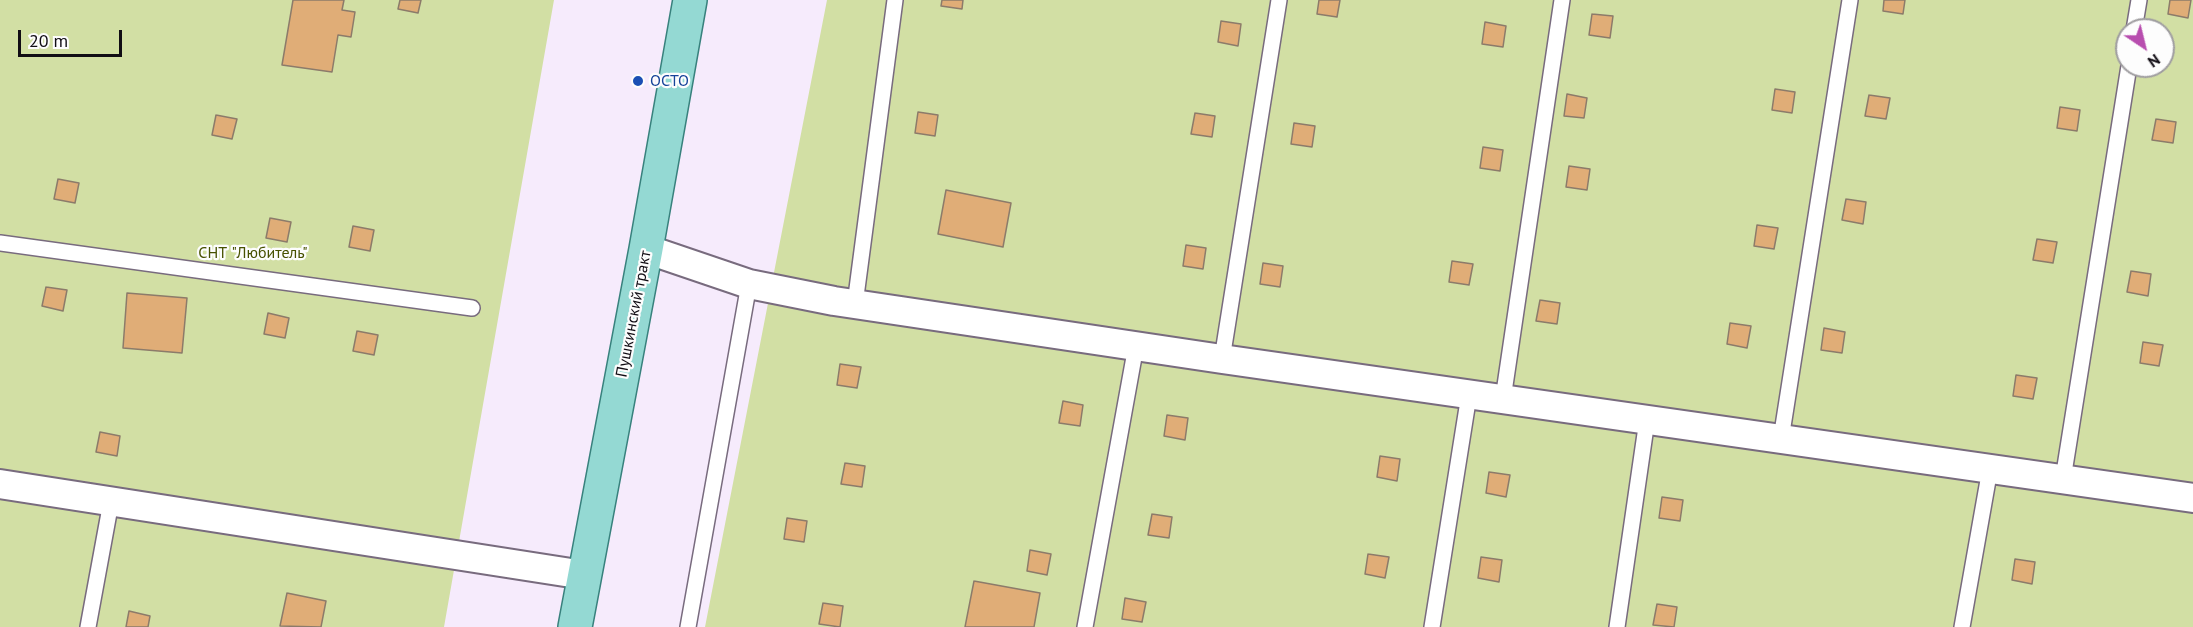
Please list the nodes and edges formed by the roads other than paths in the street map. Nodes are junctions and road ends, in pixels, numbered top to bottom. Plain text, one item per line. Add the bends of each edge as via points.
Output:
1 (690, 0) edge
2 (896, 0) edge
3 (1279, 0) edge
4 (1562, 0) edge
5 (1850, 0) edge
6 (2139, 0) edge
7 (2136, 18) edge
8 (2127, 78) edge
9 (0, 243) edge
10 (646, 249) junction
11 (749, 284) junction
12 (855, 304) junction
13 (472, 308) dead end
14 (1136, 346) junction
15 (1222, 359) junction
16 (1469, 394) junction
17 (1503, 399) junction
18 (1647, 420) junction
19 (1781, 439) junction
20 (1990, 469) junction
21 (2063, 479) junction
22 (0, 484) edge
23 (2193, 498) edge
24 (111, 502) junction
25 (584, 575) junction
26 (88, 627) edge
27 (575, 627) edge
28 (688, 627) edge
29 (1085, 627) edge
30 (1432, 627) edge
31 (1617, 627) edge
32 (1962, 627) edge

1 - 10 main road, Пушкинский тракт
2 - 12 lane
3 - 15 lane
4 - 17 lane
5 - 19 lane
6 - 7 lane
8 - 21 lane
9 - 13 lane
10 - 11 street
10 - 25 main road, Пушкинский тракт
11 - 12 street
11 - 28 lane
12 - 14 street
14 - 15 street
14 - 29 lane
15 - 16 street
16 - 17 street
16 - 30 lane
17 - 18 street
18 - 19 street
18 - 31 lane
19 - 20 street
20 - 21 street
20 - 32 lane
21 - 23 street
22 - 24 street
24 - 25 street
24 - 26 lane
25 - 27 main road, Пушкинский тракт

